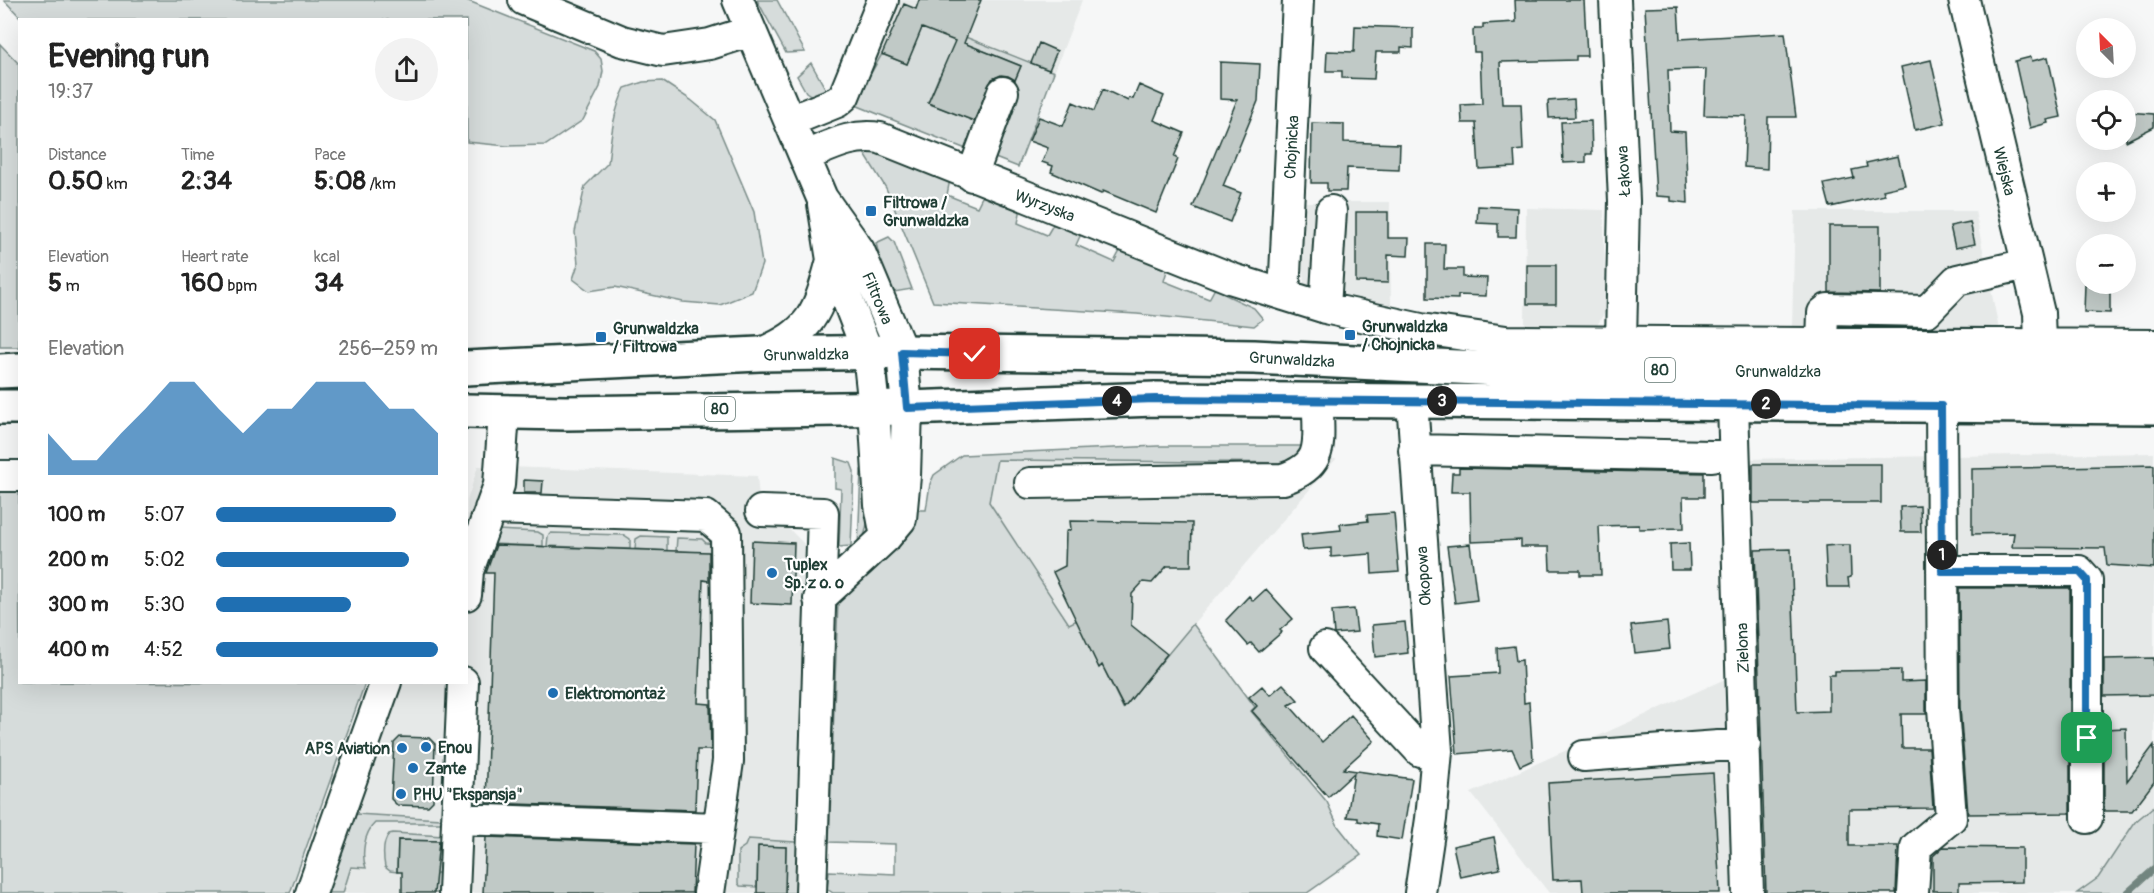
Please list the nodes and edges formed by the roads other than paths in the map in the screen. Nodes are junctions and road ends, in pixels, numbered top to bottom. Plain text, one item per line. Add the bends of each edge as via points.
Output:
1 (524, 0) edge
2 (738, 0) edge
3 (883, 0) edge
4 (1298, 0) edge
5 (1615, 0) edge
6 (1964, 0) edge
7 (751, 31) junction
8 (1003, 92) dead end
9 (790, 122) junction
10 (805, 156) junction
11 (972, 176) junction
12 (822, 198) junction
13 (1331, 211) dead end
14 (832, 260) junction
15 (2027, 264) junction
16 (1284, 295) junction
17 (1325, 308) junction
18 (1621, 342) junction
19 (1822, 342) junction
20 (2040, 343) junction
21 (2154, 345) edge
22 (902, 352) junction
23 (867, 353) junction
24 (759, 354) junction
25 (468, 368) edge
26 (0, 370) edge
27 (18, 370) edge
28 (2154, 374) edge
29 (1318, 400) junction
30 (1412, 401) junction
31 (1733, 404) junction
32 (1941, 406) junction
33 (0, 407) edge
34 (18, 407) edge
35 (2154, 407) edge
36 (874, 408) junction
37 (907, 408) junction
38 (468, 411) edge
39 (504, 413) junction
40 (1414, 450) junction
41 (1734, 453) junction
42 (0, 476) edge
43 (18, 476) edge
44 (1030, 483) dead end
45 (490, 509) junction
46 (761, 511) dead end
47 (886, 537) junction
48 (468, 571) edge
49 (1942, 571) junction
50 (819, 599) junction
51 (1325, 648) dead end
52 (385, 684) edge
53 (463, 684) edge
54 (1745, 744) junction
55 (1437, 751) junction
56 (1584, 756) dead end
57 (2086, 818) dead end
58 (456, 819) junction
59 (718, 828) junction
60 (311, 893) edge
61 (454, 893) edge
62 (709, 893) edge
63 (811, 893) edge
64 (1420, 893) edge
65 (1749, 893) edge
66 (1913, 893) edge

1 - 7 street via 622,41 663,51 710,44
2 - 7 street, Filtrowa
3 - 9 street via 844,96
4 - 16 street, Chojnicka
5 - 18 street, Łąkowa via 1624,201
6 - 15 street, Wiejska
7 - 9 street, Filtrowa
8 - 11 street
9 - 10 street, Filtrowa
10 - 11 street, Wyrzyska via 865,136 880,138
10 - 12 street, Filtrowa
11 - 16 street, Wyrzyska via 1233,279
12 - 14 street, Filtrowa
12 - 22 street, Filtrowa via 859,249
13 - 17 street
14 - 23 street, Filtrowa
14 - 24 street via 823,294 807,324 789,340
15 - 19 street via 1958,280 1927,311 1828,309 1823,313
15 - 20 street, Wiejska via 2039,314
16 - 17 street, Wyrzyska
17 - 18 street, Wyrzyska via 1459,336 1506,341
18 - 19 street, Wyrzyska
19 - 20 street, Wyrzyska
20 - 21 street, Wyrzyska
22 - 23 main road, Grunwaldzka / 80
22 - 28 main road, Grunwaldzka / 80 via 1254,357 1498,369
22 - 37 street, Filtrowa
23 - 24 main road, Grunwaldzka / 80
23 - 36 street, Filtrowa
24 - 25 main road, Grunwaldzka / 80
26 - 27 main road
29 - 30 main road, Grunwaldzka / 80
29 - 37 main road, Grunwaldzka / 80 via 1155,399
29 - 44 street via 1317,453 1307,468 1283,479
30 - 31 main road, Grunwaldzka / 80
30 - 40 street, Okopowa
31 - 32 main road, Grunwaldzka / 80
31 - 41 street, Zielona
32 - 35 main road, Grunwaldzka / 80
32 - 49 street
33 - 34 main road
36 - 37 main road, Grunwaldzka / 80
36 - 39 main road, Grunwaldzka / 80
36 - 47 street, Filtrowa via 878,484
37 - 47 street, Filtrowa via 903,509
38 - 39 main road, Grunwaldzka / 80
39 - 45 street via 500,478
40 - 41 street via 1712,456
40 - 55 street, Okopowa
41 - 54 street, Zielona
42 - 43 street
45 - 48 street
45 - 59 street via 706,516 726,533 728,761
46 - 50 street via 823,513
47 - 50 street, Filtrowa
49 - 57 street via 2079,571 2087,580
49 - 66 street via 1943,708 1951,818 1916,847
50 - 63 street
51 - 55 street via 1420,751
52 - 60 street
53 - 58 street
54 - 56 street
54 - 65 street, Zielona
55 - 64 street, Okopowa
58 - 59 street
58 - 61 street
59 - 62 street

